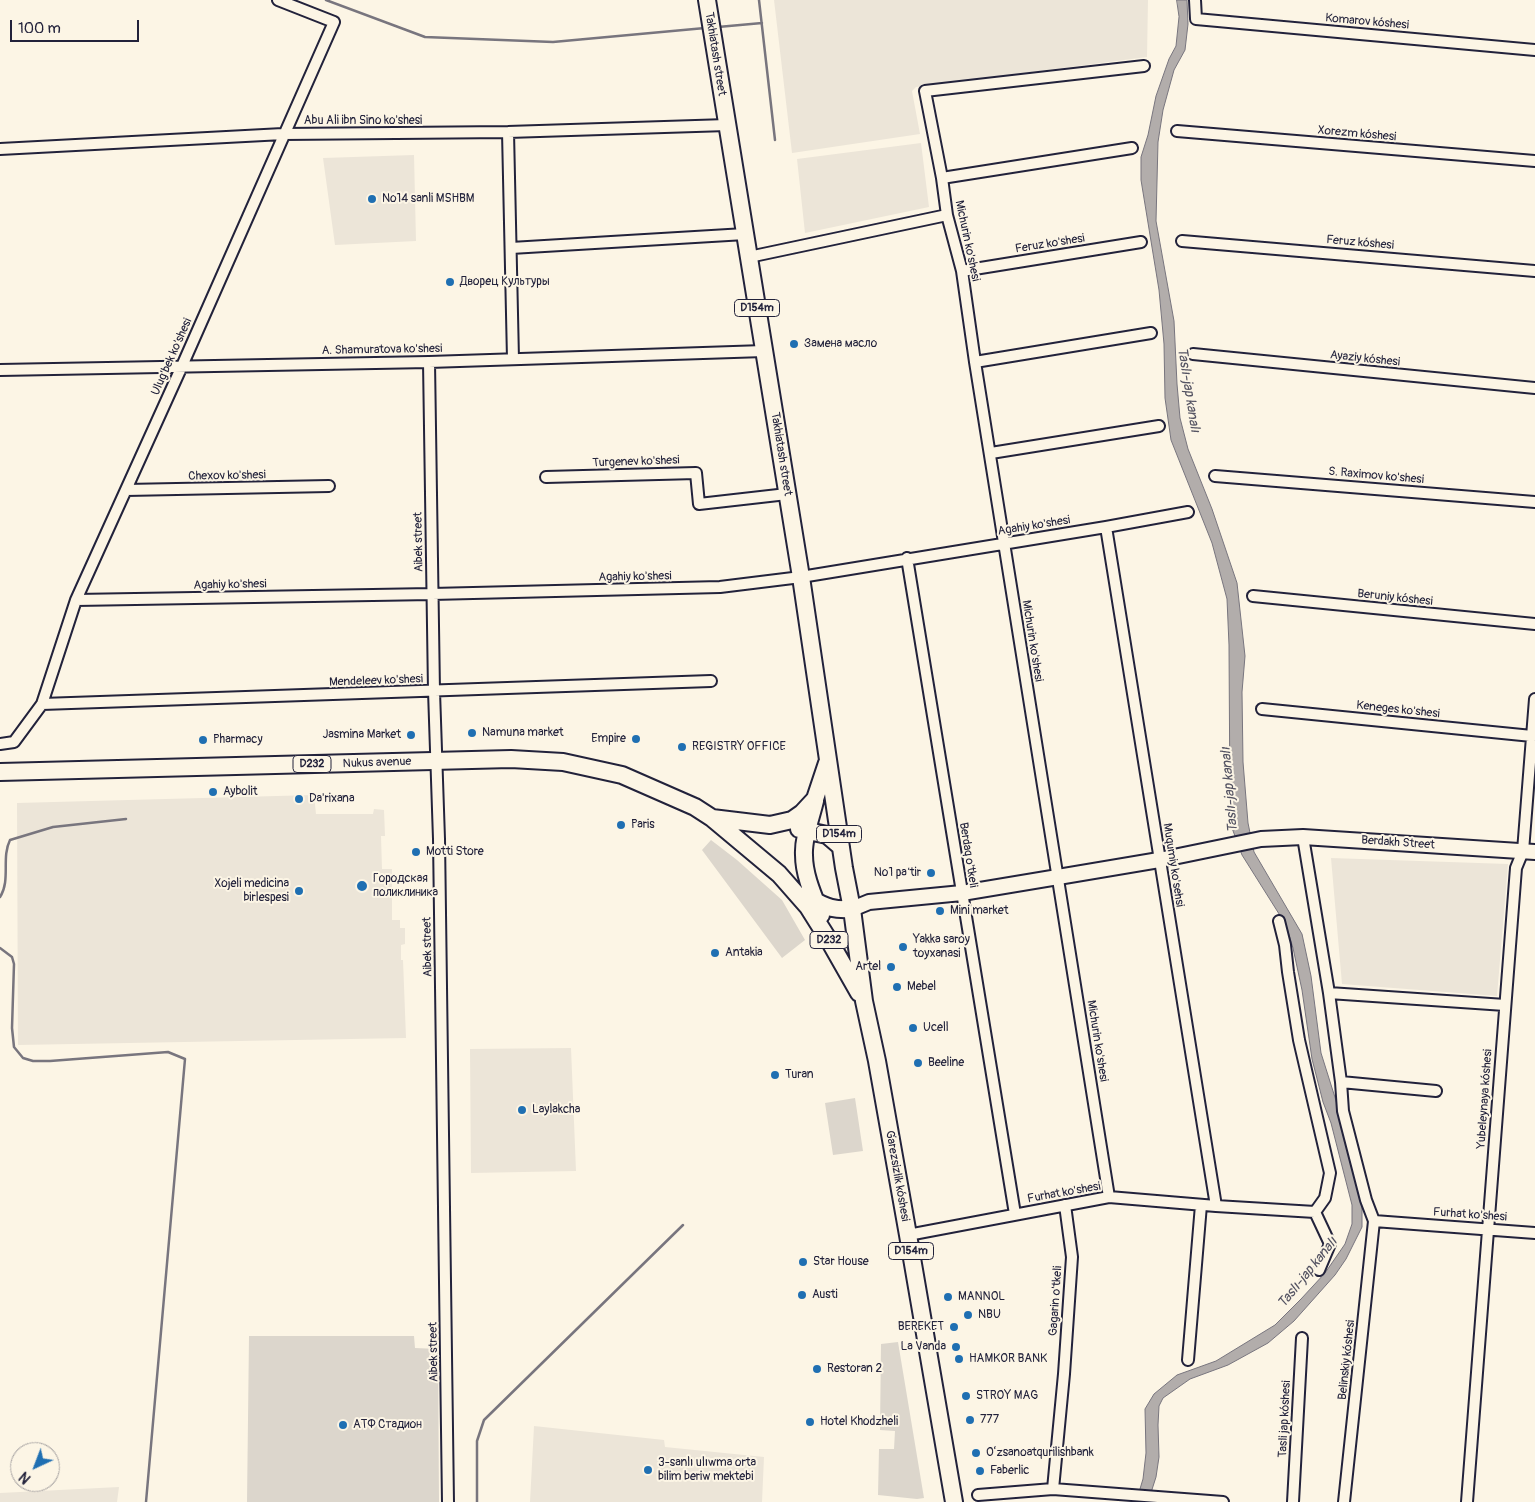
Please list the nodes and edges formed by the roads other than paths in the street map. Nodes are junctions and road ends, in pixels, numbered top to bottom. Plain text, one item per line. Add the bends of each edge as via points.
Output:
1 (278, 0) edge
2 (1195, 0) edge
3 (708, 7) edge
4 (1535, 50) edge
5 (1144, 66) dead end
6 (727, 125) junction
7 (1177, 131) dead end
8 (508, 132) junction
9 (283, 134) junction
10 (1132, 148) dead end
11 (0, 149) edge
12 (1535, 161) edge
13 (942, 178) junction
14 (947, 214) junction
15 (745, 234) junction
16 (1182, 241) dead end
17 (1141, 242) dead end
18 (511, 248) junction
19 (748, 256) junction
20 (962, 271) junction
21 (1535, 271) edge
22 (1151, 333) dead end
23 (764, 351) junction
24 (1192, 354) dead end
25 (513, 359) junction
26 (429, 362) junction
27 (975, 362) junction
28 (182, 366) junction
29 (0, 370) edge
30 (1535, 388) edge
31 (1159, 426) dead end
32 (991, 452) junction
33 (1215, 476) dead end
34 (546, 477) dead end
35 (329, 486) dead end
36 (126, 490) junction
37 (787, 494) junction
38 (1535, 502) edge
39 (1188, 512) dead end
40 (1106, 527) junction
41 (1004, 543) junction
42 (907, 558) junction
43 (801, 577) junction
44 (432, 594) junction
45 (1253, 596) dead end
46 (76, 600) junction
47 (1535, 624) edge
48 (711, 681) dead end
49 (434, 691) junction
50 (1535, 699) edge
51 (42, 704) junction
52 (1262, 709) dead end
53 (1532, 736) junction
54 (0, 744) edge
55 (828, 759) junction
56 (436, 760) junction
57 (0, 772) edge
58 (815, 799) junction
59 (712, 818) junction
60 (770, 825) junction
61 (808, 831) junction
62 (1303, 837) junction
63 (841, 848) junction
64 (1529, 852) edge
65 (1159, 860) junction
66 (1058, 878) junction
67 (787, 883) junction
68 (962, 893) junction
69 (816, 902) junction
70 (852, 908) junction
71 (1279, 921) dead end
72 (830, 942) junction
73 (1329, 993) junction
74 (864, 1002) junction
75 (1505, 1005) junction
76 (1341, 1082) junction
77 (1436, 1091) dead end
78 (1109, 1197) junction
79 (1065, 1205) junction
80 (1201, 1205) junction
81 (1216, 1206) junction
82 (1315, 1212) junction
83 (1015, 1214) junction
84 (1374, 1222) junction
85 (1488, 1229) junction
86 (1535, 1232) edge
87 (908, 1235) junction
88 (1319, 1270) dead end
89 (1302, 1338) dead end
90 (1188, 1360) dead end
91 (1053, 1489) junction
92 (978, 1495) dead end
93 (448, 1502) edge
94 (954, 1502) edge
95 (1222, 1502) edge
96 (1293, 1502) edge
97 (1344, 1502) edge
98 (1466, 1502) edge

1 - 9 street, Ulug'bek ko'shesi via 334,22
2 - 4 street, Komarov kóshesi via 1196,19
3 - 6 main road, Takhiatash street / D154m
5 - 13 street, Michurin ko'shesi via 925,91
6 - 8 street, Abu Ali ibn Sino ko'shesi
6 - 15 main road, Takhiatash street / D154m
7 - 12 street, Xorezm kóshesi
8 - 9 street, Abu Ali ibn Sino ko'shesi
8 - 18 street
9 - 11 street, Abu Ali ibn Sino ko'shesi
9 - 28 street, Ulug'bek ko'shesi
10 - 13 street
13 - 14 street, Michurin ko'shesi
14 - 19 street
14 - 20 street, Michurin ko'shesi
15 - 18 street
15 - 19 main road, Takhiatash street / D154m
16 - 21 street, Feruz kóshesi
17 - 20 street, Feruz ko'shesi
18 - 25 street
19 - 23 main road, Takhiatash street / D154m
20 - 27 street, Michurin ko'shesi
22 - 27 street
23 - 25 street, A. Shamuratova ko'shesi
23 - 37 main road, Takhiatash street / D154m
24 - 30 street, Ayaziy kóshesi
25 - 26 street, A. Shamuratova ko'shesi
26 - 28 street, A. Shamuratova ko'shesi
26 - 44 street, Aibek street
27 - 32 street, Michurin ko'shesi
28 - 29 street, A. Shamuratova ko'shesi
28 - 36 street, Ulug'bek ko'shesi
31 - 32 street
32 - 41 street, Michurin ko'shesi
33 - 38 street, S. Raximov ko'shesi
34 - 37 street, Turgenev ko'shesi via 696,472 699,504
35 - 36 street, Chexov ko'shesi
36 - 46 street, Ulug'bek ko'shesi
37 - 43 main road, Takhiatash street / D154m
39 - 40 street, Agahiy ko'shesi
40 - 41 street, Agahiy ko'shesi
40 - 65 street, Muqumiy ko'sehsi
41 - 42 street, Agahiy ko'shesi
41 - 66 street, Michurin ko'shesi
42 - 43 street, Agahiy ko'shesi
42 - 68 street, Berdaq o'tkeli
43 - 44 street, Agahiy ko'shesi via 720,587
43 - 55 main road, Takhiatash street / D154m
44 - 46 street, Agahiy ko'shesi
44 - 49 street, Aibek street
45 - 47 street, Beruniy kóshesi
46 - 51 street, Ulug'bek ko'shesi
48 - 49 street, Mendeleev ko'shesi
49 - 51 street, Mendeleev ko'shesi
49 - 56 street, Aibek street
50 - 53 street, Yubeleynaya kóshesi
51 - 54 street, Ulug'bek ko'shesi via 14,742
52 - 53 street, Keneges ko'shesi
53 - 64 street, Yubeleynaya kóshesi
55 - 58 main road
55 - 63 main road, Takhiatash street / D154m
56 - 57 main road, Nukus avenue / D232
56 - 59 main road, Nukus avenue / D232 via 564,762 622,776 695,807
56 - 93 street, Aibek street
58 - 60 main road via 792,820
58 - 61 main road
59 - 60 main road
59 - 67 main road, D232
60 - 61 main road
61 - 63 main road via 827,835
61 - 69 main road via 804,855
62 - 64 street, Berdakh Street
62 - 65 street, Berdakh Street via 1261,839
62 - 73 street
63 - 70 main road, Takhiatash street / D154m
64 - 75 street, Yubeleynaya kóshesi via 1516,868
65 - 66 street, Berdakh Street
65 - 81 street, Muqumiy ko'sehsi
66 - 68 street, Berdakh Street
66 - 78 street, Michurin ko'shesi
67 - 69 main road, D232
67 - 72 main road, D232 via 808,907
68 - 70 street, Berdakh Street via 868,902
68 - 83 street, Berdaq o'tkeli
69 - 70 main road, D232 via 836,910
69 - 72 main road
70 - 74 main road, Ǵarezsizlik kóshesi / D154m
71 - 82 street via 1299,1040 1330,1173 1325,1198
72 - 74 main road, D232
73 - 75 street
73 - 76 street
74 - 87 main road, Ǵarezsizlik kóshesi / D154m
75 - 85 street, Yubeleynaya kóshesi
76 - 77 street
76 - 84 street via 1343,1111
78 - 79 street, Furhat ko'shesi
78 - 80 street, Furhat ko'shesi
79 - 83 street, Furhat ko'shesi
79 - 91 street, Gagarin o'tkeli via 1072,1257
80 - 81 street, Furhat ko'shesi
80 - 90 street
81 - 82 street, Furhat ko'shesi
82 - 88 street via 1330,1244
83 - 87 street, Furhat ko'shesi
84 - 85 street, Furhat ko'shesi
84 - 97 street, Belinskiy kóshesi
85 - 86 street, Furhat ko'shesi
85 - 98 street, Yubeleynaya kóshesi
87 - 94 main road, Ǵarezsizlik kóshesi / D154m
89 - 96 street, Tasli jap kóshesi
91 - 92 street
91 - 95 street

